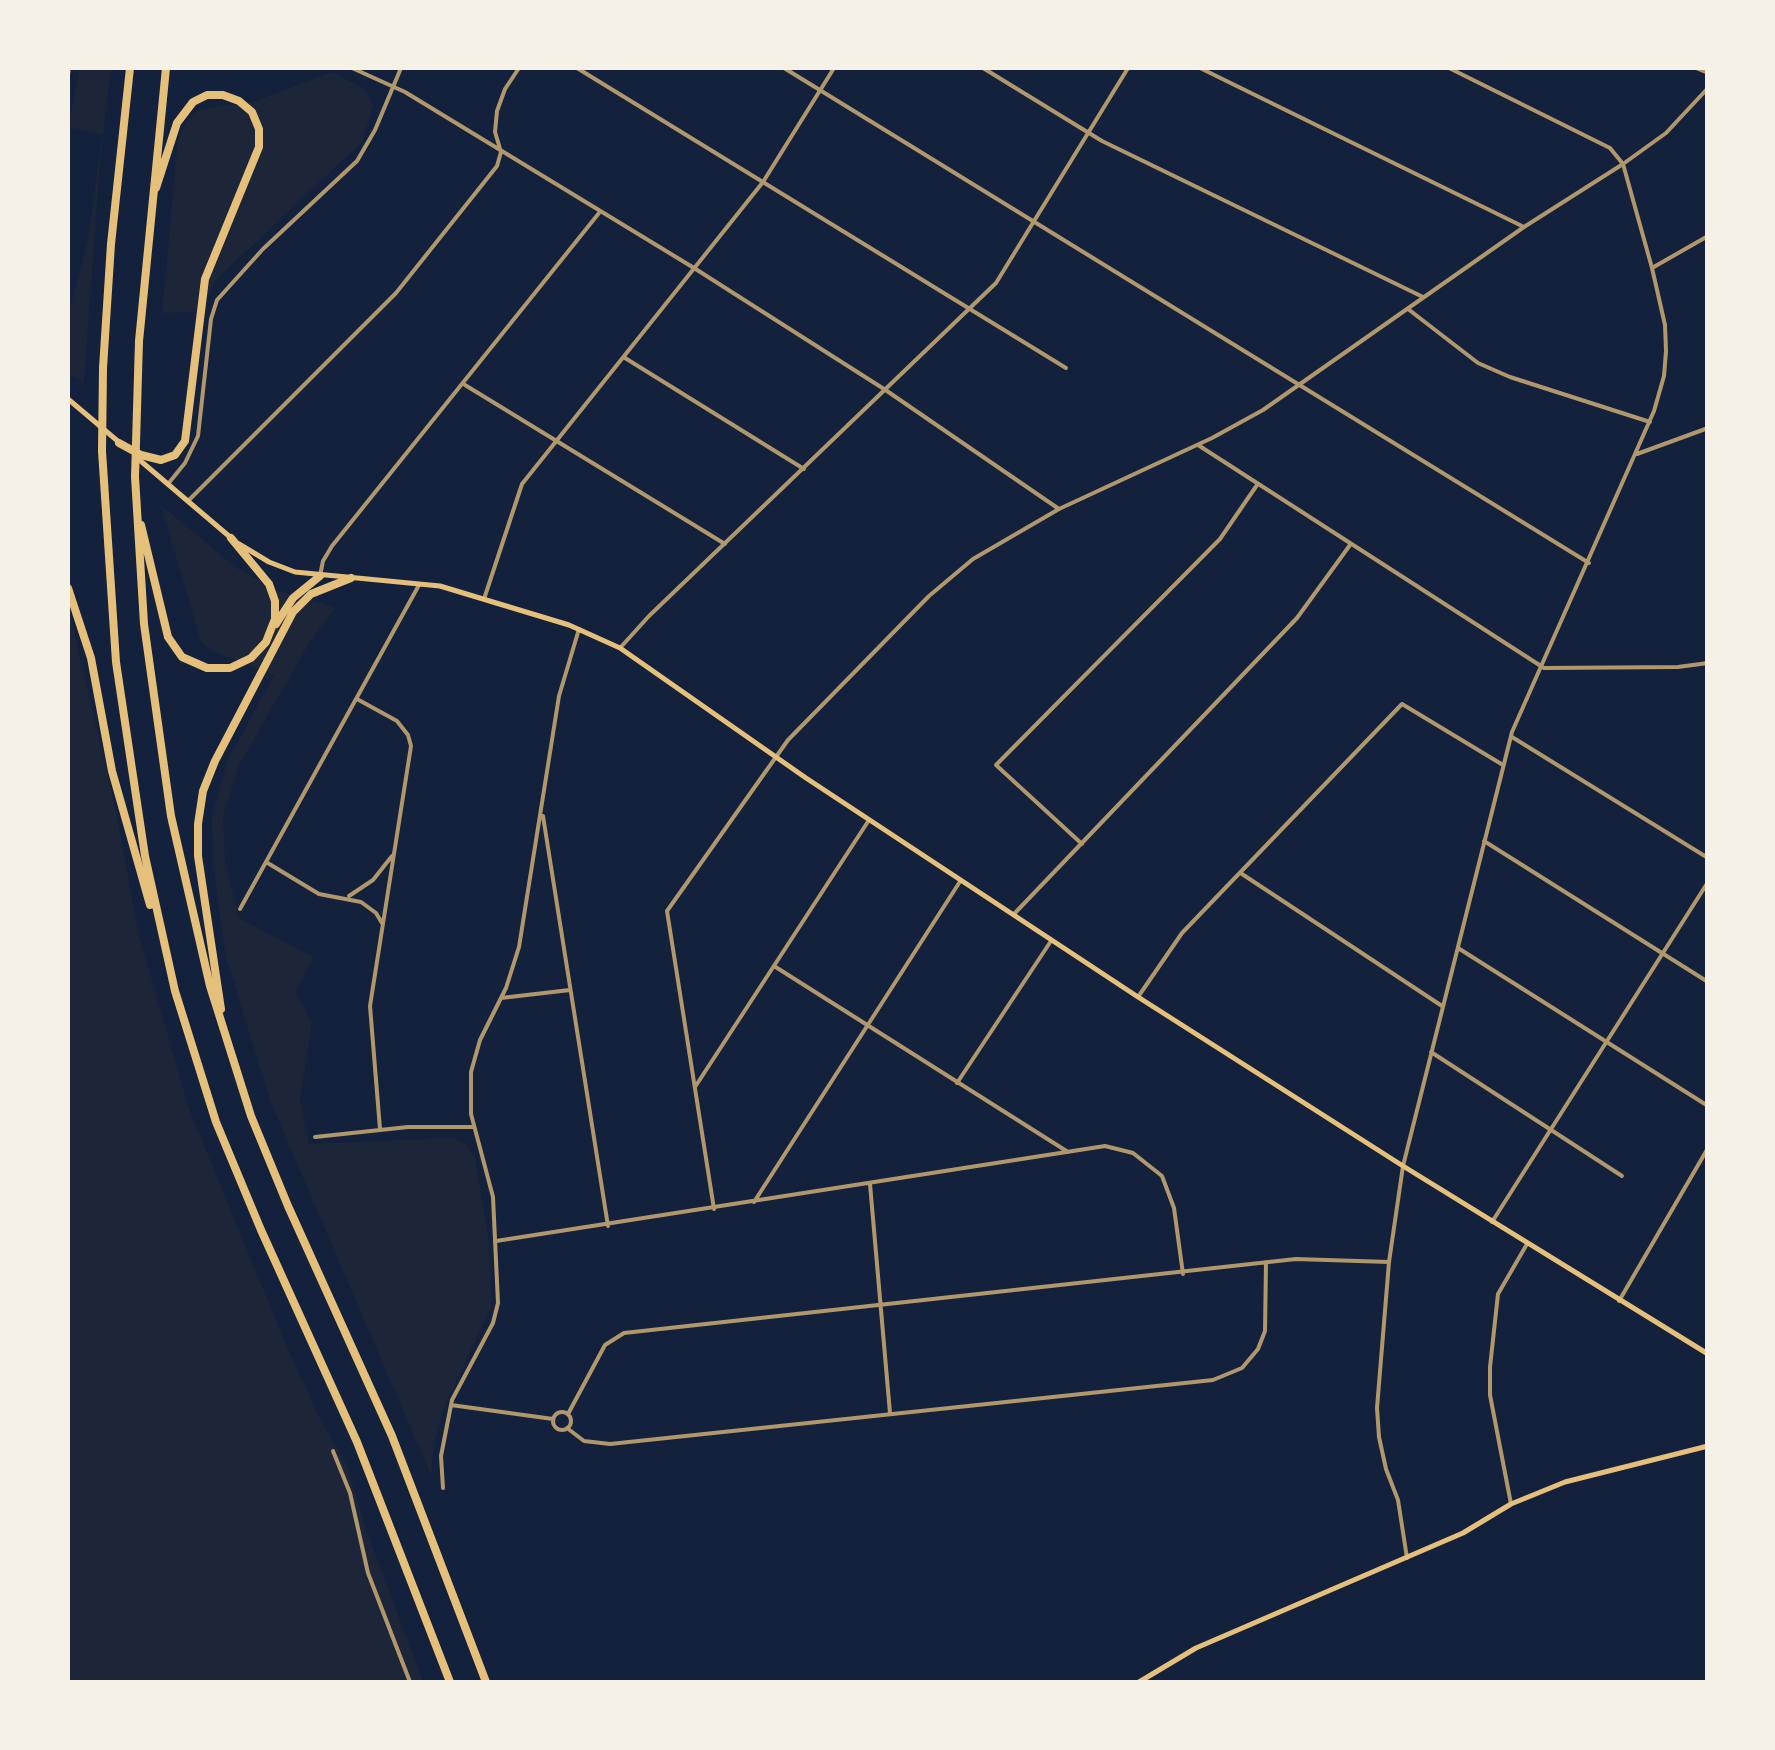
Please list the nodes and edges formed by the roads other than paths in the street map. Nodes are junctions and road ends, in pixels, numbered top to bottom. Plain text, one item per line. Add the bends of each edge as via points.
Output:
1 (69, 68) edge
2 (130, 68) edge
3 (166, 68) edge
4 (352, 68) edge
5 (402, 68) edge
6 (519, 68) edge
7 (577, 68) edge
8 (784, 68) edge
9 (834, 68) edge
10 (983, 68) edge
11 (1128, 68) edge
12 (1200, 68) edge
13 (1449, 68) edge
14 (1696, 68) edge
15 (1708, 73) edge
16 (68, 75) edge
17 (394, 86) junction
18 (1708, 88) edge
19 (820, 90) junction
20 (1088, 133) junction
21 (501, 152) junction
22 (1623, 164) junction
23 (764, 182) junction
24 (151, 202) junction
25 (600, 211) junction
26 (1034, 221) junction
27 (1524, 227) junction
28 (1708, 236) edge
29 (694, 268) junction
30 (1652, 268) junction
31 (1423, 297) junction
32 (969, 309) junction
33 (1407, 309) junction
34 (624, 356) junction
35 (1066, 368) dead end
36 (463, 384) junction
37 (1299, 384) junction
38 (884, 389) junction
39 (68, 399) edge
40 (1650, 422) junction
41 (1708, 428) edge
42 (556, 441) junction
43 (119, 443) junction
44 (1198, 444) junction
45 (1636, 454) junction
46 (804, 468) junction
47 (1258, 483) junction
48 (168, 484) junction
49 (136, 496) junction
50 (188, 501) junction
51 (1059, 509) junction
52 (231, 538) junction
53 (1352, 543) junction
54 (725, 544) junction
55 (1589, 563) junction
56 (320, 576) junction
57 (351, 578) junction
58 (420, 582) junction
59 (68, 588) edge
60 (484, 599) junction
61 (580, 629) junction
62 (269, 637) junction
63 (620, 648) junction
64 (1708, 663) edge
65 (1542, 666) junction
66 (358, 699) junction
67 (1511, 736) junction
68 (776, 756) junction
69 (1503, 765) junction
70 (542, 810) junction
71 (869, 820) junction
72 (1484, 841) junction
73 (1082, 844) junction
74 (396, 847) junction
75 (1708, 858) edge
76 (266, 862) junction
77 (1240, 872) junction
78 (961, 880) junction
79 (1708, 882) edge
80 (344, 897) junction
81 (240, 909) dead end
82 (1014, 914) junction
83 (383, 927) junction
84 (1052, 939) junction
85 (1457, 947) junction
86 (1662, 953) junction
87 (774, 966) junction
88 (1708, 982) edge
89 (175, 990) junction
90 (570, 990) junction
91 (1138, 996) junction
92 (501, 998) junction
93 (1442, 1006) junction
94 (868, 1026) junction
95 (1606, 1042) junction
96 (226, 1043) junction
97 (1430, 1052) junction
98 (956, 1083) junction
99 (695, 1087) junction
100 (1708, 1106) edge
101 (474, 1128) junction
102 (380, 1129) junction
103 (1550, 1130) junction
104 (315, 1137) dead end
105 (1708, 1148) edge
106 (1068, 1152) junction
107 (1403, 1166) junction
108 (1622, 1176) dead end
109 (870, 1184) junction
110 (754, 1202) junction
111 (714, 1208) junction
112 (1492, 1222) junction
113 (608, 1226) junction
114 (496, 1241) junction
115 (1527, 1244) junction
116 (1266, 1262) junction
117 (1389, 1262) junction
118 (1183, 1274) junction
119 (1619, 1301) junction
120 (880, 1305) junction
121 (1708, 1354) edge
122 (450, 1405) junction
123 (568, 1414) junction
124 (890, 1414) junction
125 (553, 1419) junction
126 (567, 1428) junction
127 (1708, 1446) edge
128 (334, 1451) dead end
129 (444, 1488) dead end
130 (1511, 1504) junction
131 (1407, 1558) junction
132 (410, 1682) edge
133 (450, 1682) edge
134 (487, 1682) edge
135 (1140, 1682) edge

1 - 16 street
2 - 89 highway via 111,244 102,452 123,724
3 - 24 highway
4 - 17 street
5 - 17 street
6 - 21 street via 497,110
7 - 23 street
8 - 19 street
9 - 19 street
10 - 20 street
11 - 20 street
12 - 27 street
13 - 22 street via 1610,148
14 - 15 street
17 - 21 street
17 - 48 street via 356,160 217,300 198,436
18 - 22 street
19 - 23 street
19 - 26 street
20 - 26 street
20 - 31 street
21 - 25 street
21 - 50 street via 497,166 403,285
22 - 27 street
22 - 30 street
23 - 29 street
23 - 32 street
24 - 43 highway via 189,106 218,94 248,108 258,123 259,148 204,279 185,441 161,460
24 - 49 highway
25 - 29 street
25 - 36 street
26 - 32 street via 996,283
26 - 37 street
27 - 31 street
28 - 30 street
29 - 34 street
29 - 38 street
30 - 40 street via 1666,350
31 - 33 street
32 - 35 street
32 - 38 street
33 - 37 street
33 - 40 street via 1478,363
34 - 42 street
34 - 46 street
36 - 42 street
36 - 56 street via 332,546
37 - 44 street
37 - 55 street
38 - 46 street
38 - 51 street
39 - 43 main road
40 - 45 street
41 - 45 street
42 - 54 street
42 - 60 street via 517,495
43 - 48 main road
44 - 47 street
44 - 51 street
45 - 55 street
46 - 54 street
47 - 53 street
47 - 73 street via 1220,539 996,765
48 - 50 main road
49 - 62 highway via 166,630 182,657 201,667 230,668 251,658
49 - 96 highway via 158,740
50 - 52 main road
51 - 68 street via 974,558 930,596
52 - 56 main road via 278,566
52 - 62 highway via 272,590
53 - 65 street
53 - 73 street via 1297,618
54 - 63 street
55 - 65 street
56 - 57 main road
56 - 62 highway via 293,598
57 - 58 main road
57 - 96 highway via 311,594 293,612 203,790 199,865
58 - 60 main road
58 - 66 street
59 - 89 highway
60 - 61 main road
61 - 63 main road
61 - 70 street via 560,689
63 - 68 main road
64 - 65 street
65 - 67 street
66 - 74 street via 397,721 410,741
66 - 76 street
67 - 69 street
67 - 75 street
68 - 71 main road
68 - 99 street via 667,911
69 - 72 street
69 - 77 street via 1402,704
70 - 90 street
70 - 92 street via 522,937
71 - 78 main road
71 - 87 street
72 - 85 street
72 - 86 street
73 - 82 street
74 - 80 street via 378,875
74 - 83 street
76 - 80 street via 314,891
76 - 81 street
77 - 91 street via 1182,933
77 - 93 street
78 - 82 main road
78 - 94 street
79 - 86 street
80 - 83 street via 372,909
82 - 84 main road
83 - 102 street via 369,1014
84 - 91 main road
84 - 98 street
85 - 93 street
85 - 95 street
86 - 88 street
86 - 95 street
87 - 94 street
87 - 99 street
89 - 133 highway via 237,1176 357,1442
90 - 92 street
90 - 113 street
91 - 107 main road
92 - 101 street via 473,1064
93 - 97 street
94 - 98 street
94 - 110 street
95 - 100 street
95 - 103 street
96 - 134 highway via 265,1152 384,1418
97 - 103 street
97 - 107 street
98 - 106 street
99 - 111 street
101 - 102 street
101 - 114 street via 489,1176
102 - 104 street
103 - 108 street
103 - 112 street
105 - 119 street
106 - 109 street
106 - 118 street via 1119,1148 1157,1170 1172,1196
107 - 112 main road
107 - 117 street
109 - 110 street
109 - 120 street
110 - 111 street
111 - 113 street
112 - 115 main road
113 - 114 street
114 - 122 street via 497,1310
115 - 119 main road
115 - 130 street via 1498,1294 1490,1366
116 - 117 street
116 - 118 street
116 - 124 street via 1263,1337 1251,1359 1226,1377
117 - 131 street via 1377,1408
118 - 120 street
119 - 121 main road
120 - 123 street via 618,1335
120 - 124 street
122 - 125 street
122 - 129 street via 441,1456
123 - 125 street via 558,1412
123 - 126 street
124 - 126 street via 610,1444 584,1441
125 - 126 street via 556,1428
127 - 130 main road via 1565,1482
128 - 132 street via 368,1574
130 - 131 main road
131 - 135 main road via 1228,1633

